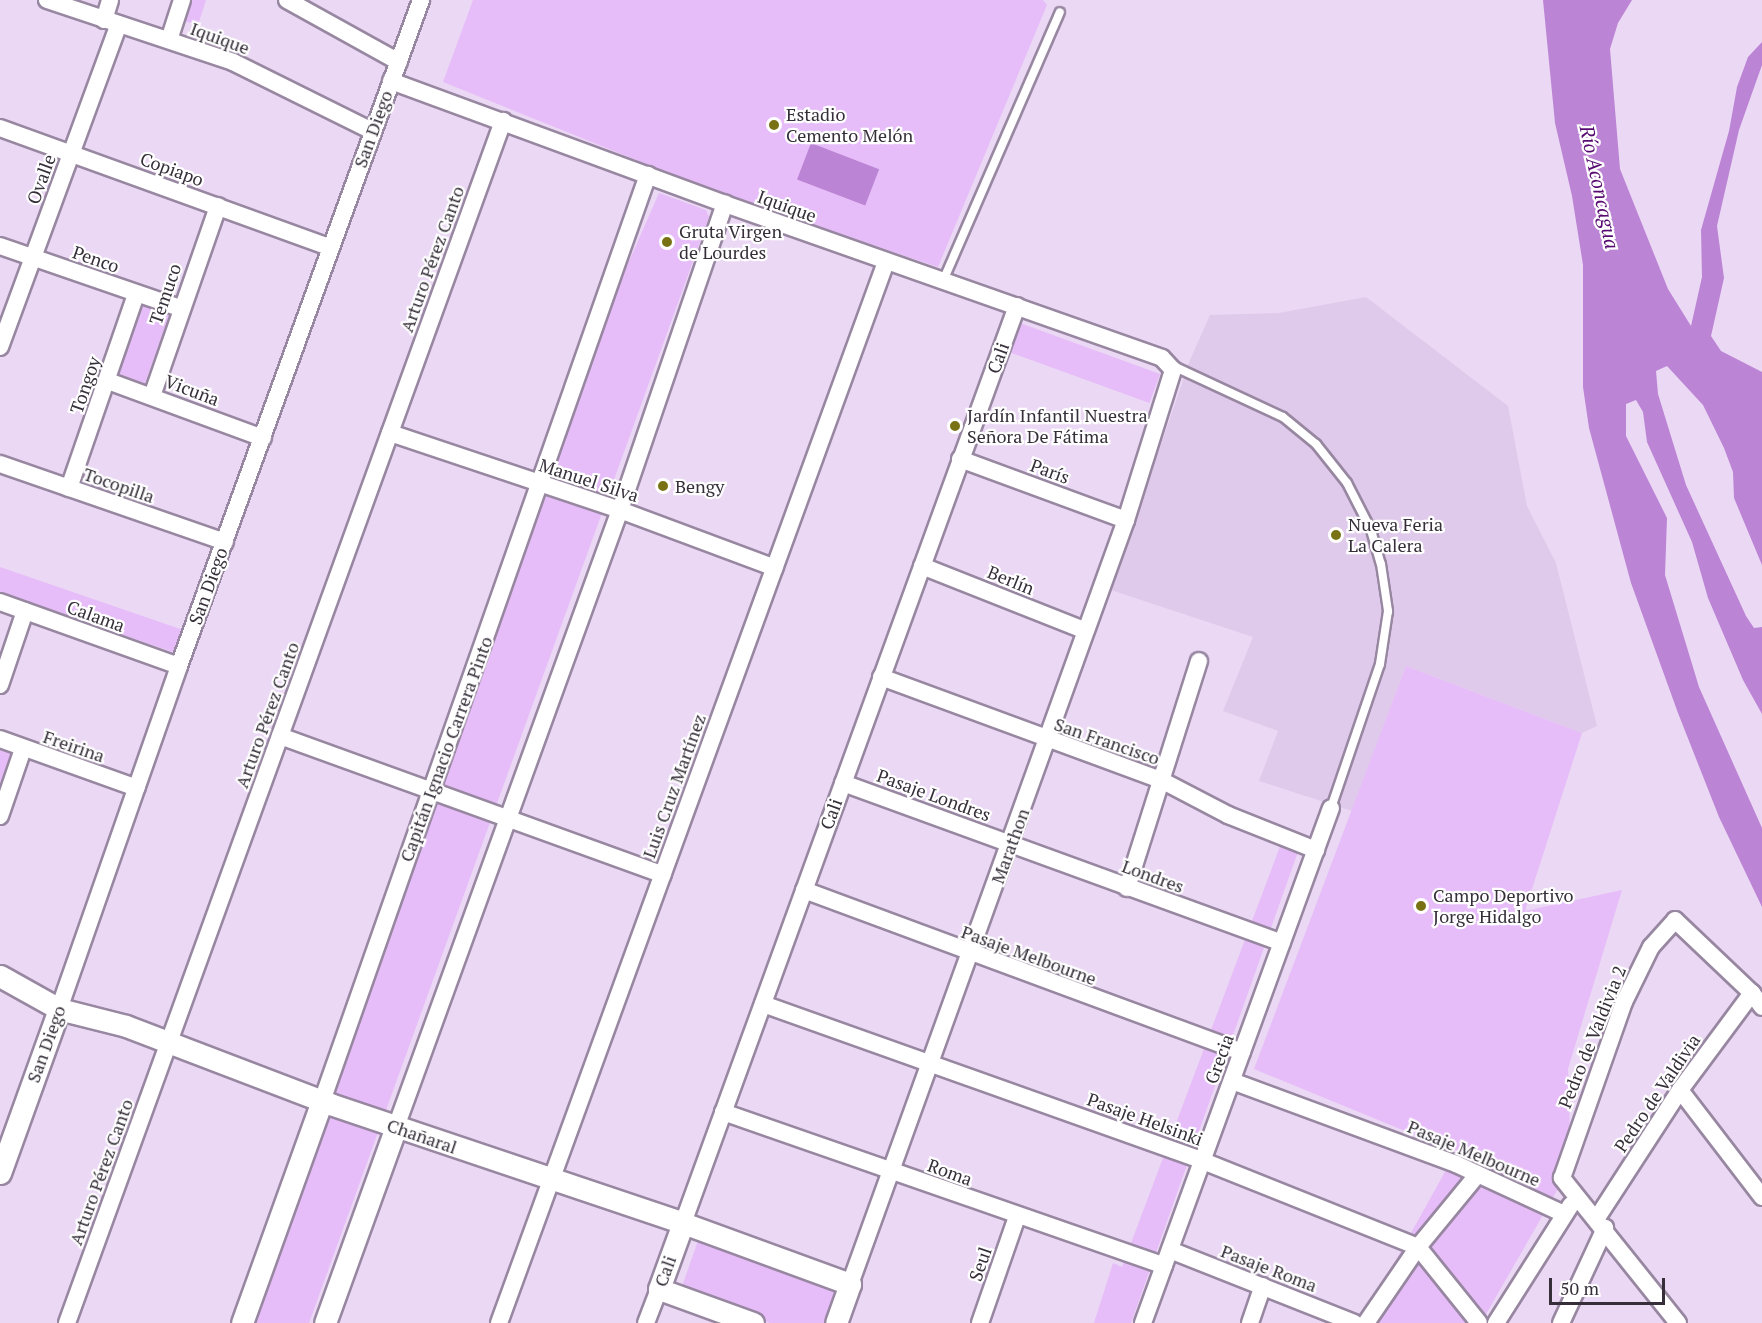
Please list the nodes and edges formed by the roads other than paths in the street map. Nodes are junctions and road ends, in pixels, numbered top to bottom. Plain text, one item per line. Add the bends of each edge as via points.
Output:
1 (47, 0) edge
2 (110, 0) edge
3 (182, 0) edge
4 (287, 0) edge
5 (421, 0) edge
6 (1060, 12) dead end
7 (111, 22) junction
8 (169, 40) junction
9 (399, 62) junction
10 (391, 81) junction
11 (503, 121) junction
12 (0, 128) edge
13 (372, 131) junction
14 (71, 154) junction
15 (648, 175) junction
16 (724, 204) junction
17 (218, 206) junction
18 (0, 246) edge
19 (331, 248) junction
20 (32, 258) junction
21 (886, 262) junction
22 (944, 281) junction
23 (136, 294) junction
24 (1017, 306) junction
25 (180, 308) junction
26 (0, 347) edge
27 (1171, 365) junction
28 (108, 381) junction
29 (152, 396) junction
30 (390, 433) junction
31 (263, 438) junction
32 (960, 459) junction
33 (0, 464) edge
34 (540, 485) junction
35 (69, 488) junction
36 (620, 510) junction
37 (1126, 520) junction
38 (225, 542) junction
39 (922, 566) junction
40 (775, 568) junction
41 (0, 602) edge
42 (25, 611) junction
43 (1086, 631) junction
44 (1199, 661) dead end
45 (179, 666) junction
46 (881, 677) junction
47 (0, 685) edge
48 (280, 736) junction
49 (0, 739) edge
50 (1046, 741) junction
51 (23, 749) junction
52 (1161, 780) junction
53 (843, 783) junction
54 (137, 788) junction
55 (430, 790) junction
56 (1331, 808) joint
57 (0, 813) edge
58 (508, 819) junction
59 (1011, 845) junction
60 (1316, 850) junction
61 (663, 875) junction
62 (1127, 888) junction
63 (804, 891) junction
64 (1282, 943) junction
65 (970, 955) junction
66 (0, 976) edge
67 (1752, 993) junction
68 (763, 1004) junction
69 (1762, 1007) edge
70 (59, 1009) junction
71 (169, 1042) junction
72 (1242, 1052) junction
73 (931, 1061) junction
74 (1232, 1081) junction
75 (1680, 1089) junction
76 (322, 1101) junction
77 (723, 1112) junction
78 (396, 1127) junction
79 (1203, 1161) junction
80 (891, 1171) junction
81 (0, 1173) edge
82 (1478, 1174) junction
83 (552, 1179) junction
84 (1577, 1196) junction
85 (1762, 1197) edge
86 (1564, 1214) junction
87 (1017, 1217) junction
88 (683, 1223) junction
89 (1601, 1223) junction
90 (1418, 1247) junction
91 (1170, 1250) junction
92 (1164, 1266) junction
93 (850, 1284) junction
94 (1263, 1286) junction
95 (659, 1289) junction
96 (67, 1323) edge
97 (242, 1323) edge
98 (325, 1323) edge
99 (499, 1323) edge
100 (646, 1323) edge
101 (753, 1323) edge
102 (836, 1323) edge
103 (980, 1323) edge
104 (1143, 1323) edge
105 (1250, 1323) edge
106 (1354, 1323) edge
107 (1366, 1323) edge
108 (1479, 1323) edge
109 (1496, 1323) edge
110 (1561, 1323) edge
111 (1678, 1323) edge

1 - 7 street, Iquique
2 - 7 street, Ovalle
3 - 8 street
4 - 9 street
5 - 9 street, San Diego
6 - 22 lane
7 - 8 street, Iquique
7 - 14 street, Ovalle
8 - 13 street, Iquique via 274,80
9 - 10 street, San Diego
10 - 11 street, Iquique
10 - 13 street, San Diego
11 - 15 street, Iquique
11 - 30 street, Arturo Pérez Canto
12 - 14 street, Copiapo
13 - 19 street, San Diego
14 - 17 street, Copiapo
14 - 20 street, Ovalle
15 - 16 street, Iquique
15 - 34 street, Capitán Ignacio Carrera Pinto
16 - 21 street, Iquique
16 - 36 street
17 - 19 street, Copiapo
17 - 25 street, Temuco
18 - 20 street, Penco
19 - 31 street, San Diego
20 - 23 street, Penco
20 - 26 street, Ovalle
21 - 22 street, Iquique
21 - 40 street, Luis Cruz Martínez
22 - 24 street, Iquique
23 - 25 street, Penco
23 - 28 street, Tongoy
24 - 27 street, Iquique via 1162,358
24 - 32 street, Cali
25 - 29 street, Temuco
27 - 37 street, Marathon via 1172,376
27 - 56 lane via 1265,408 1316,444 1347,483 1371,530 1382,564 1388,611 1380,664
28 - 29 street, Vicuña
28 - 35 street, Tongoy
29 - 31 street, Vicuña
30 - 34 street, Manuel Silva
30 - 48 street, Arturo Pérez Canto
31 - 38 street, San Diego
32 - 37 street, París
32 - 39 street, Cali
33 - 35 street, Tocopilla
34 - 36 street, Manuel Silva
34 - 55 street, Capitán Ignacio Carrera Pinto
35 - 38 street, Tocopilla
36 - 40 street, Manuel Silva
36 - 58 street
37 - 43 street, Marathon
38 - 45 street, San Diego
39 - 43 street, Berlín
39 - 46 street, Cali
40 - 61 street, Luis Cruz Martínez
41 - 42 street, Calama
42 - 45 street, Calama
42 - 47 street
43 - 50 street, Marathon
44 - 52 street
45 - 54 street, San Diego
46 - 50 street, San Francisco
46 - 53 street, Cali
48 - 55 street
48 - 71 street, Arturo Pérez Canto
49 - 51 street, Freirina
50 - 52 street, San Francisco
50 - 59 street, Marathon
51 - 54 street, Freirina
51 - 57 street
52 - 60 street, San Francisco via 1228,815
52 - 62 street
53 - 59 street, Pasaje Londres
53 - 63 street, Cali
54 - 70 street, San Diego
55 - 58 street
55 - 76 street, Capitán Ignacio Carrera Pinto
56 - 60 street, Grecia
58 - 61 street
58 - 78 street
59 - 62 street, Londres
59 - 65 street, Marathon
60 - 64 street, Grecia
61 - 83 street, Luis Cruz Martínez
62 - 64 street, Londres
63 - 65 street, Pasaje Melbourne
63 - 68 street, Cali
64 - 72 street, Grecia
65 - 72 street, Pasaje Melbourne
65 - 73 street, Marathon
66 - 70 street, Chañaral
67 - 69 street
67 - 75 street, Pedro de Valdivia
67 - 84 street, Pedro de Valdivia 2 via 1675,920 1651,947 1624,1002 1562,1178
68 - 73 street, Pasaje Helsinki
68 - 77 street, Cali
70 - 71 street, Chañaral via 100,1017
70 - 81 street, San Diego
71 - 76 street, Chañaral
71 - 96 street, Arturo Pérez Canto
72 - 74 street, Grecia
73 - 79 street, Pasaje Helsinki
73 - 80 street, Marathon
74 - 79 street, Grecia
74 - 82 street, Pasaje Melbourne
75 - 85 street
75 - 89 street, Pedro de Valdivia
76 - 78 street, Chañaral
76 - 97 street, Capitán Ignacio Carrera Pinto
77 - 80 street, Roma
77 - 88 street, Cali
78 - 83 street, Chañaral
78 - 98 street
79 - 90 street, Pasaje Helsinki
79 - 91 street, Grecia
80 - 87 street, Roma
80 - 93 street, Marathon
82 - 86 street, Pasaje Melbourne
82 - 90 street
83 - 88 street, Chañaral
83 - 99 street, Luis Cruz Martínez
84 - 86 street
84 - 89 street
86 - 109 street
87 - 92 street, Roma
87 - 103 street, Seul
88 - 93 street, Chañaral
88 - 95 street, Cali
89 - 110 street, Pedro de Valdivia
89 - 111 street
90 - 107 street
90 - 108 street, Pasaje Helsinki
91 - 92 street, Grecia
91 - 94 street, Pasaje Roma
92 - 104 street, Grecia
93 - 102 street, Marathon
94 - 105 street
94 - 106 street, Pasaje Roma
95 - 100 street, Cali
95 - 101 street

